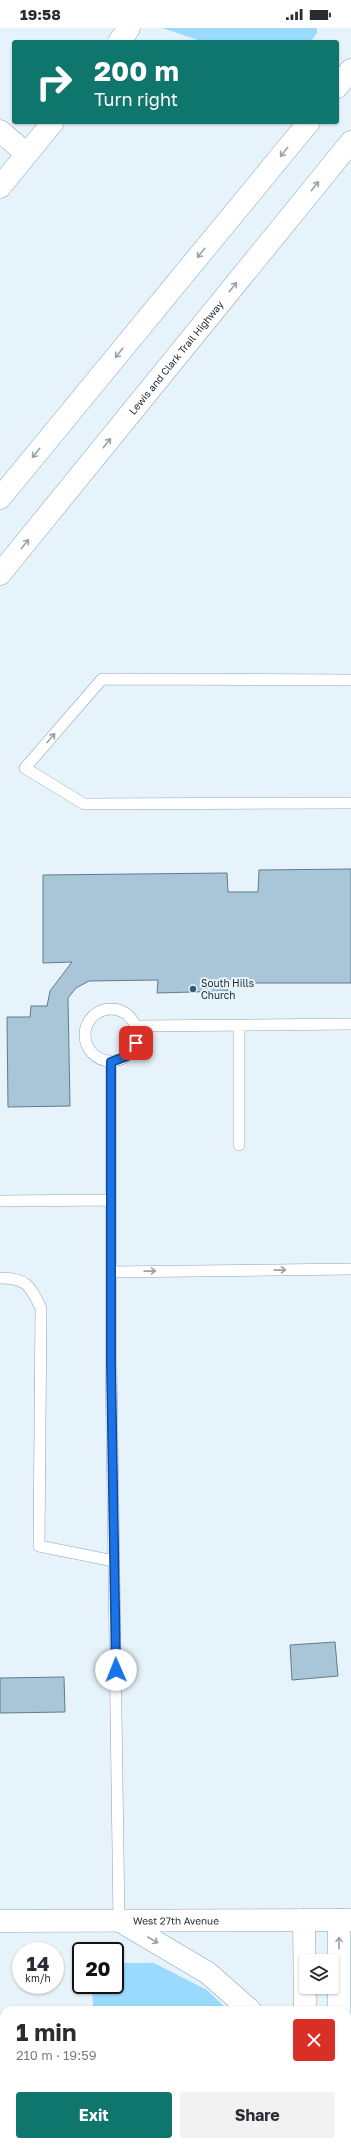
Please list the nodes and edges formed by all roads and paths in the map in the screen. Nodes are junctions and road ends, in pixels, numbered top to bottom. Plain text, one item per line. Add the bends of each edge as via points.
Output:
1 (129, 28) edge
2 (120, 40) edge
3 (351, 70) edge
4 (339, 85) edge
5 (51, 124) edge
6 (307, 124) edge
7 (0, 131) edge
8 (351, 142) edge
9 (27, 154) junction
10 (0, 187) edge
11 (0, 498) edge
12 (0, 574) edge
13 (351, 680) edge
14 (351, 803) edge
15 (351, 1024) edge
16 (239, 1025) junction
17 (136, 1026) junction
18 (111, 1062) junction
19 (239, 1145) dead end
20 (111, 1200) junction
21 (0, 1201) edge
22 (351, 1268) edge
23 (111, 1272) junction
24 (0, 1278) edge
25 (114, 1561) junction
26 (304, 1920) junction
27 (345, 1920) edge
28 (0, 1921) edge
29 (119, 1921) junction
30 (245, 2006) edge
31 (305, 2006) edge
32 (339, 2006) edge

1 - 2 main road
3 - 4 main road
5 - 9 main road
6 -> 11 main road
7 - 9 main road
12 -> 8 main road, Lewis and Clark Trail Highway
9 - 10 main road
14 -> 13 lane via 84,804 25,768 102,679
15 - 16 lane
16 - 17 lane
16 - 19 lane
17 - 18 lane via 137,1038 132,1050 119,1060
17 - 18 lane via 126,1013 109,1009 101,1010 88,1022 85,1031 88,1048 102,1060
18 - 20 lane
20 - 21 lane
20 - 23 lane
23 -> 22 lane
23 - 25 lane
24 - 25 lane via 12,1278 29,1285 41,1308 39,1546
25 - 29 lane
26 - 27 main road, West 27th Avenue
26 - 29 main road, West 27th Avenue
26 - 31 main road
32 -> 27 main road
28 - 29 main road, West 27th Avenue
29 -> 30 main road via 208,1973

